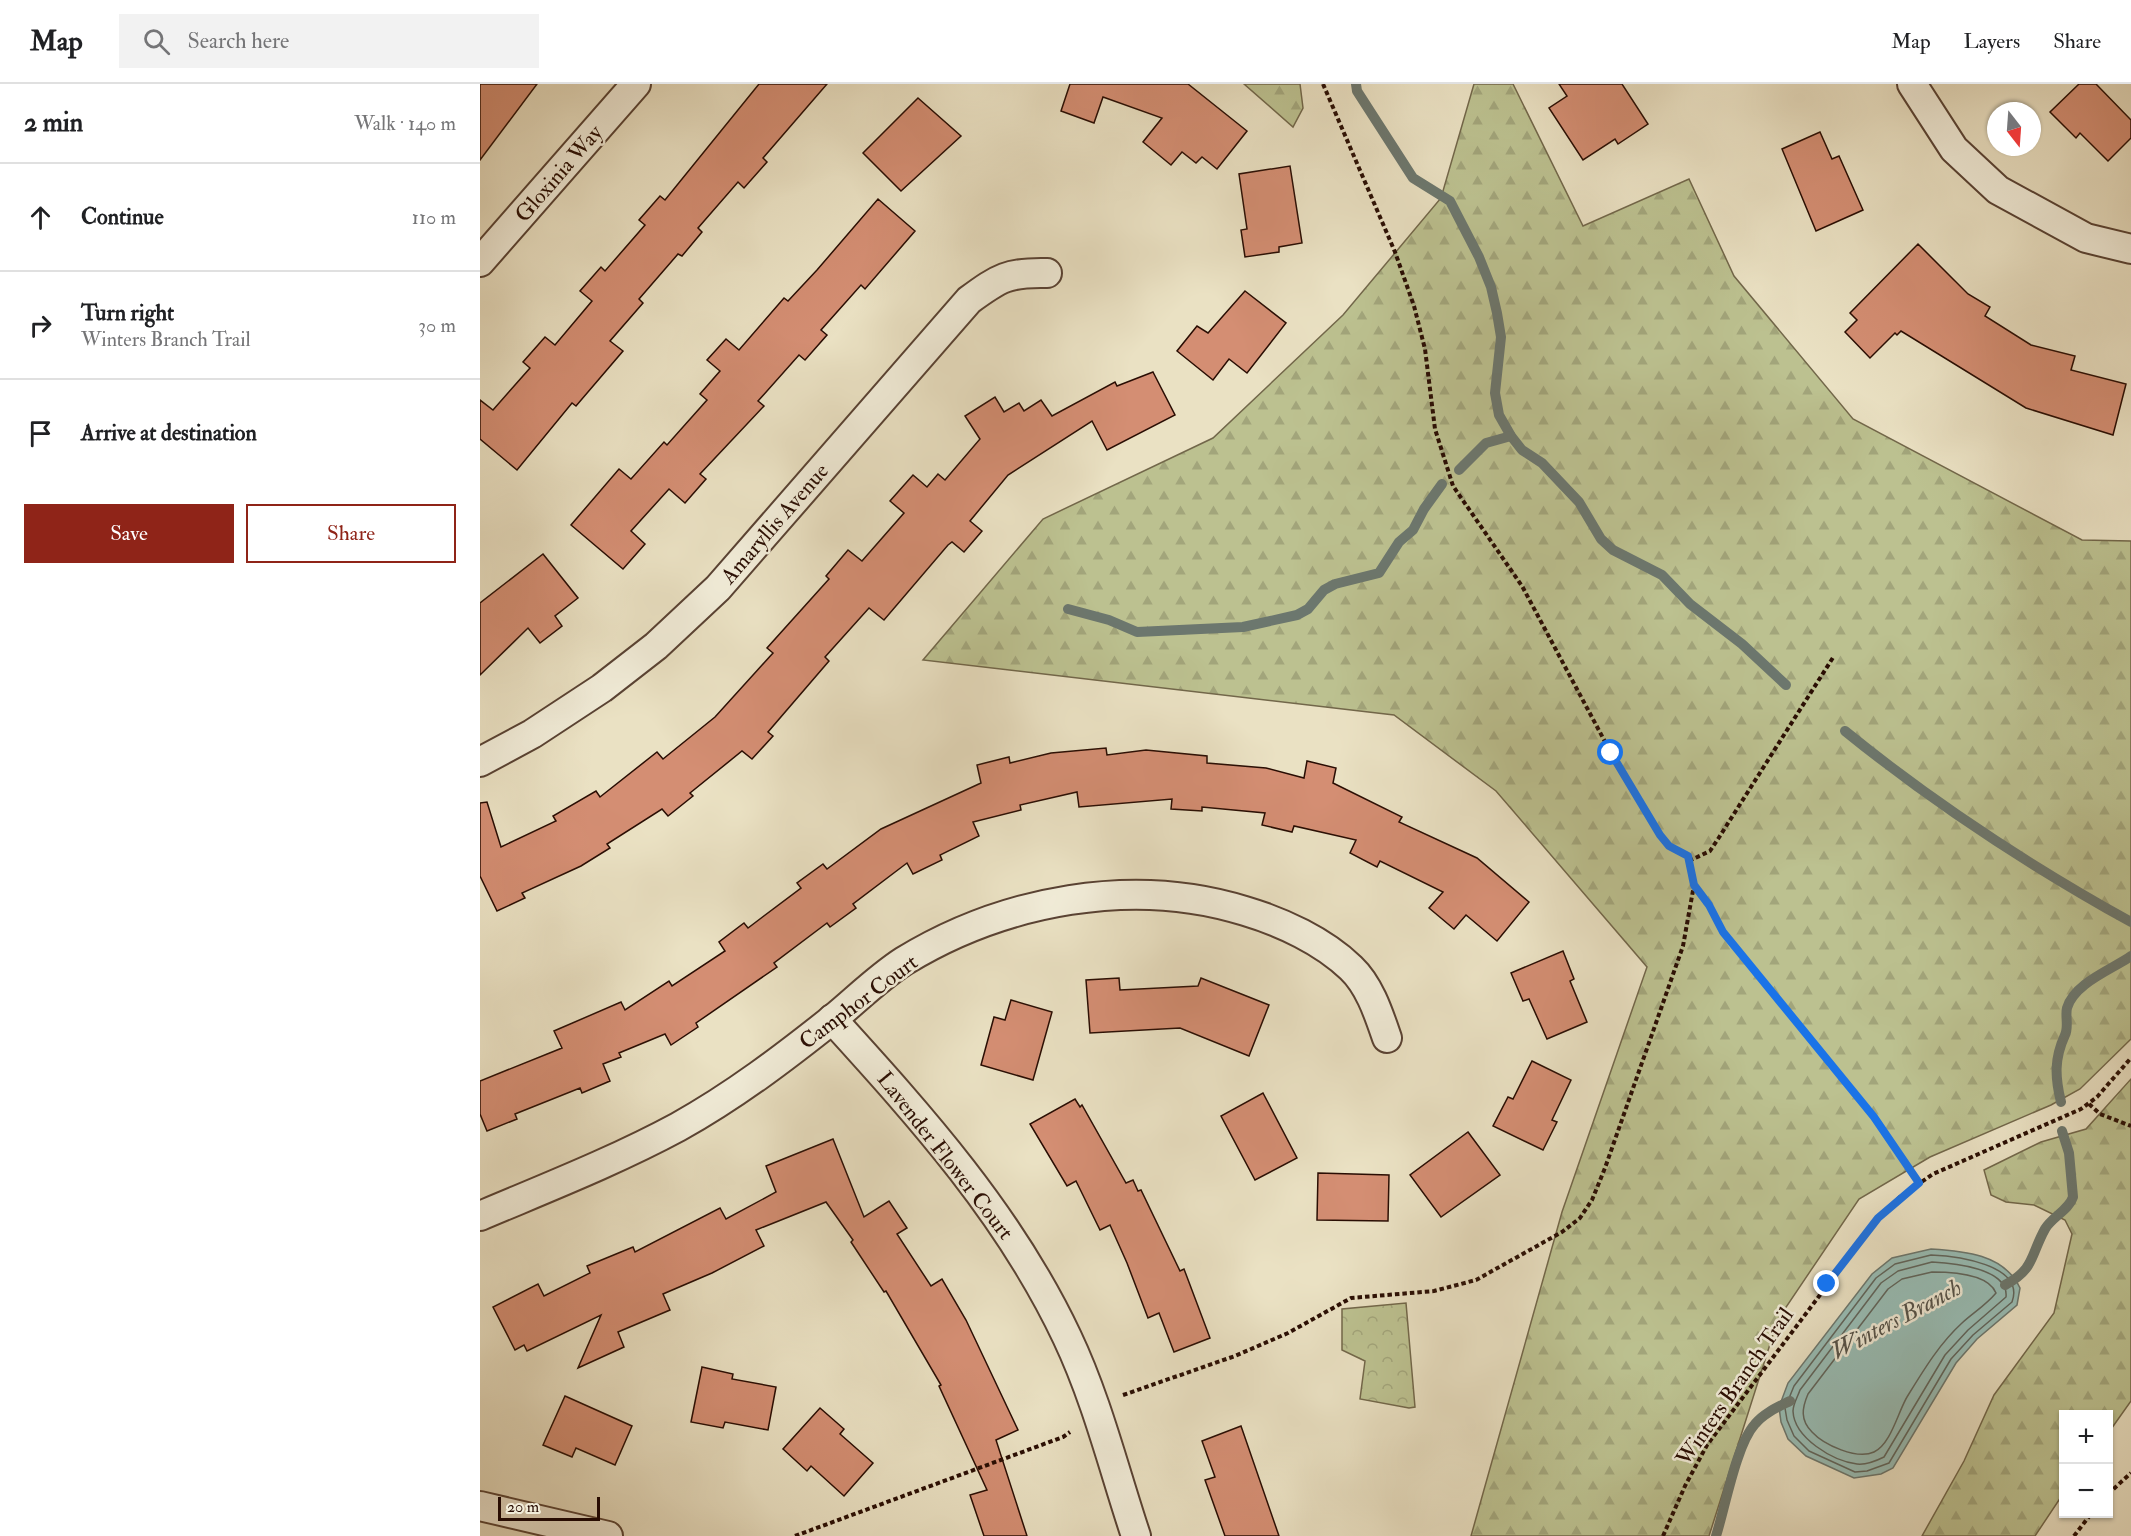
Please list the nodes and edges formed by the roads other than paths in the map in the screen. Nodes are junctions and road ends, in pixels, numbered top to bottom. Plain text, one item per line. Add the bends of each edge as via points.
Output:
1 (636, 84) edge
2 (1912, 84) edge
3 (2131, 249) edge
4 (481, 257) edge
5 (1047, 273) dead end
6 (480, 762) edge
7 (832, 1019) junction
8 (1387, 1038) dead end
9 (480, 1216) edge
10 (480, 1506) edge
11 (608, 1536) edge
12 (1136, 1536) edge

1 - 4 street, Gloxinia Way
2 - 3 street via 1954,149 1998,190 2086,238
5 - 6 street, Amaryllis Avenue via 1017,273 994,282 969,300 718,588 656,646 602,688 532,734
7 - 8 street, Camphor Court via 903,962 1002,916 1120,894 1172,895 1234,907 1303,934 1353,969 1374,1004
7 - 9 street, Camphor Court via 761,1075 678,1127
7 - 12 street, Lavender Flower Court via 914,1109 1014,1239 1068,1339
10 - 11 street

